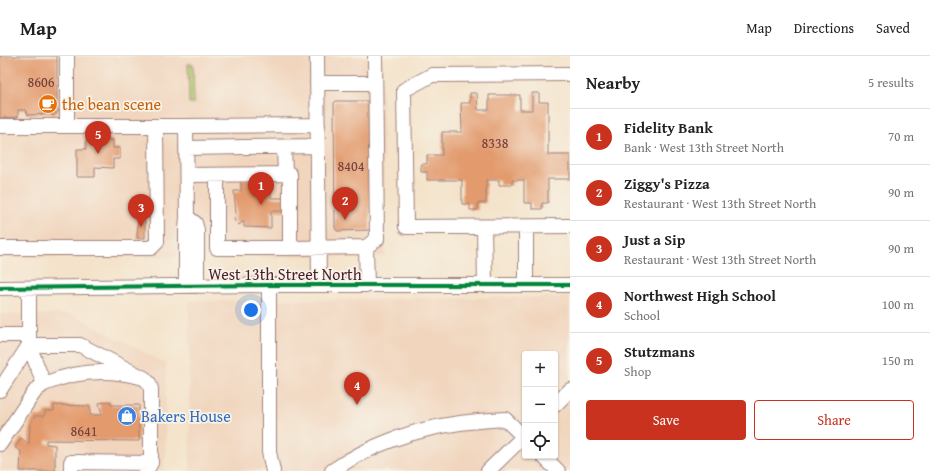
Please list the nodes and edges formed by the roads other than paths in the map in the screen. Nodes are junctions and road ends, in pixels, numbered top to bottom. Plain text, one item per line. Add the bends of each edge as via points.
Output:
1 (66, 56) edge
2 (317, 56) edge
3 (375, 56) edge
4 (570, 74) edge
5 (317, 83) junction
6 (376, 83) junction
7 (318, 125) junction
8 (0, 126) edge
9 (67, 126) junction
10 (156, 126) junction
11 (186, 126) junction
12 (318, 146) junction
13 (284, 147) junction
14 (186, 148) junction
15 (284, 174) junction
16 (186, 175) junction
17 (217, 175) junction
18 (570, 226) edge
19 (484, 227) junction
20 (526, 227) junction
21 (0, 248) edge
22 (290, 248) junction
23 (318, 248) junction
24 (366, 248) junction
25 (367, 285) junction
26 (485, 285) junction
27 (526, 285) junction
28 (570, 285) edge
29 (192, 286) junction
30 (269, 286) junction
31 (319, 286) junction
32 (0, 288) edge
33 (29, 288) junction
34 (0, 335) edge
35 (29, 340) junction
36 (101, 356) junction
37 (102, 372) junction
38 (144, 378) junction
39 (44, 384) junction
40 (0, 390) edge
41 (570, 390) edge
42 (558, 402) edge
43 (522, 435) edge
44 (522, 439) edge
45 (0, 444) edge
46 (546, 459) edge
47 (148, 467) edge
48 (71, 471) edge
49 (273, 471) edge
50 (332, 471) edge
51 (488, 471) edge
52 (558, 471) edge

1 - 9 street
2 - 5 street
3 - 6 street
4 - 19 street via 432,75 404,90 406,227
5 - 6 street
5 - 7 street
6 - 24 street via 377,239
7 - 11 street
7 - 12 street
8 - 9 street
9 - 10 street
10 - 11 street
10 - 21 street via 157,242 151,248
11 - 14 street
12 - 13 street
12 - 23 street
13 - 14 street
13 - 15 street
14 - 16 street
15 - 17 street
15 - 22 street via 290,174
16 - 17 street
16 - 29 street via 187,217 195,223 197,230
17 - 22 street via 217,248
18 - 20 street
19 - 20 street
19 - 26 street
20 - 27 street
22 - 23 street
23 - 24 street
23 - 31 street
24 - 25 street
25 - 26 street, West 13th Street North
25 - 31 street, West 13th Street North
26 - 27 street, West 13th Street North
27 - 28 street, West 13th Street North
29 - 30 street, West 13th Street North
29 - 33 street, West 13th Street North
30 - 31 street, West 13th Street North
30 - 49 street via 269,452
32 - 33 street, West 13th Street North
33 - 35 street
34 - 35 street
35 - 36 street via 80,345
35 - 39 street
35 - 40 street
36 - 37 street
36 - 38 street
37 - 38 street
37 - 39 street via 72,374
38 - 47 street via 151,389
39 - 45 street via 30,397
41 - 42 street
43 - 50 street via 505,419 459,423 396,439 368,450
44 - 51 street
46 - 52 street
47 - 48 street via 71,462

